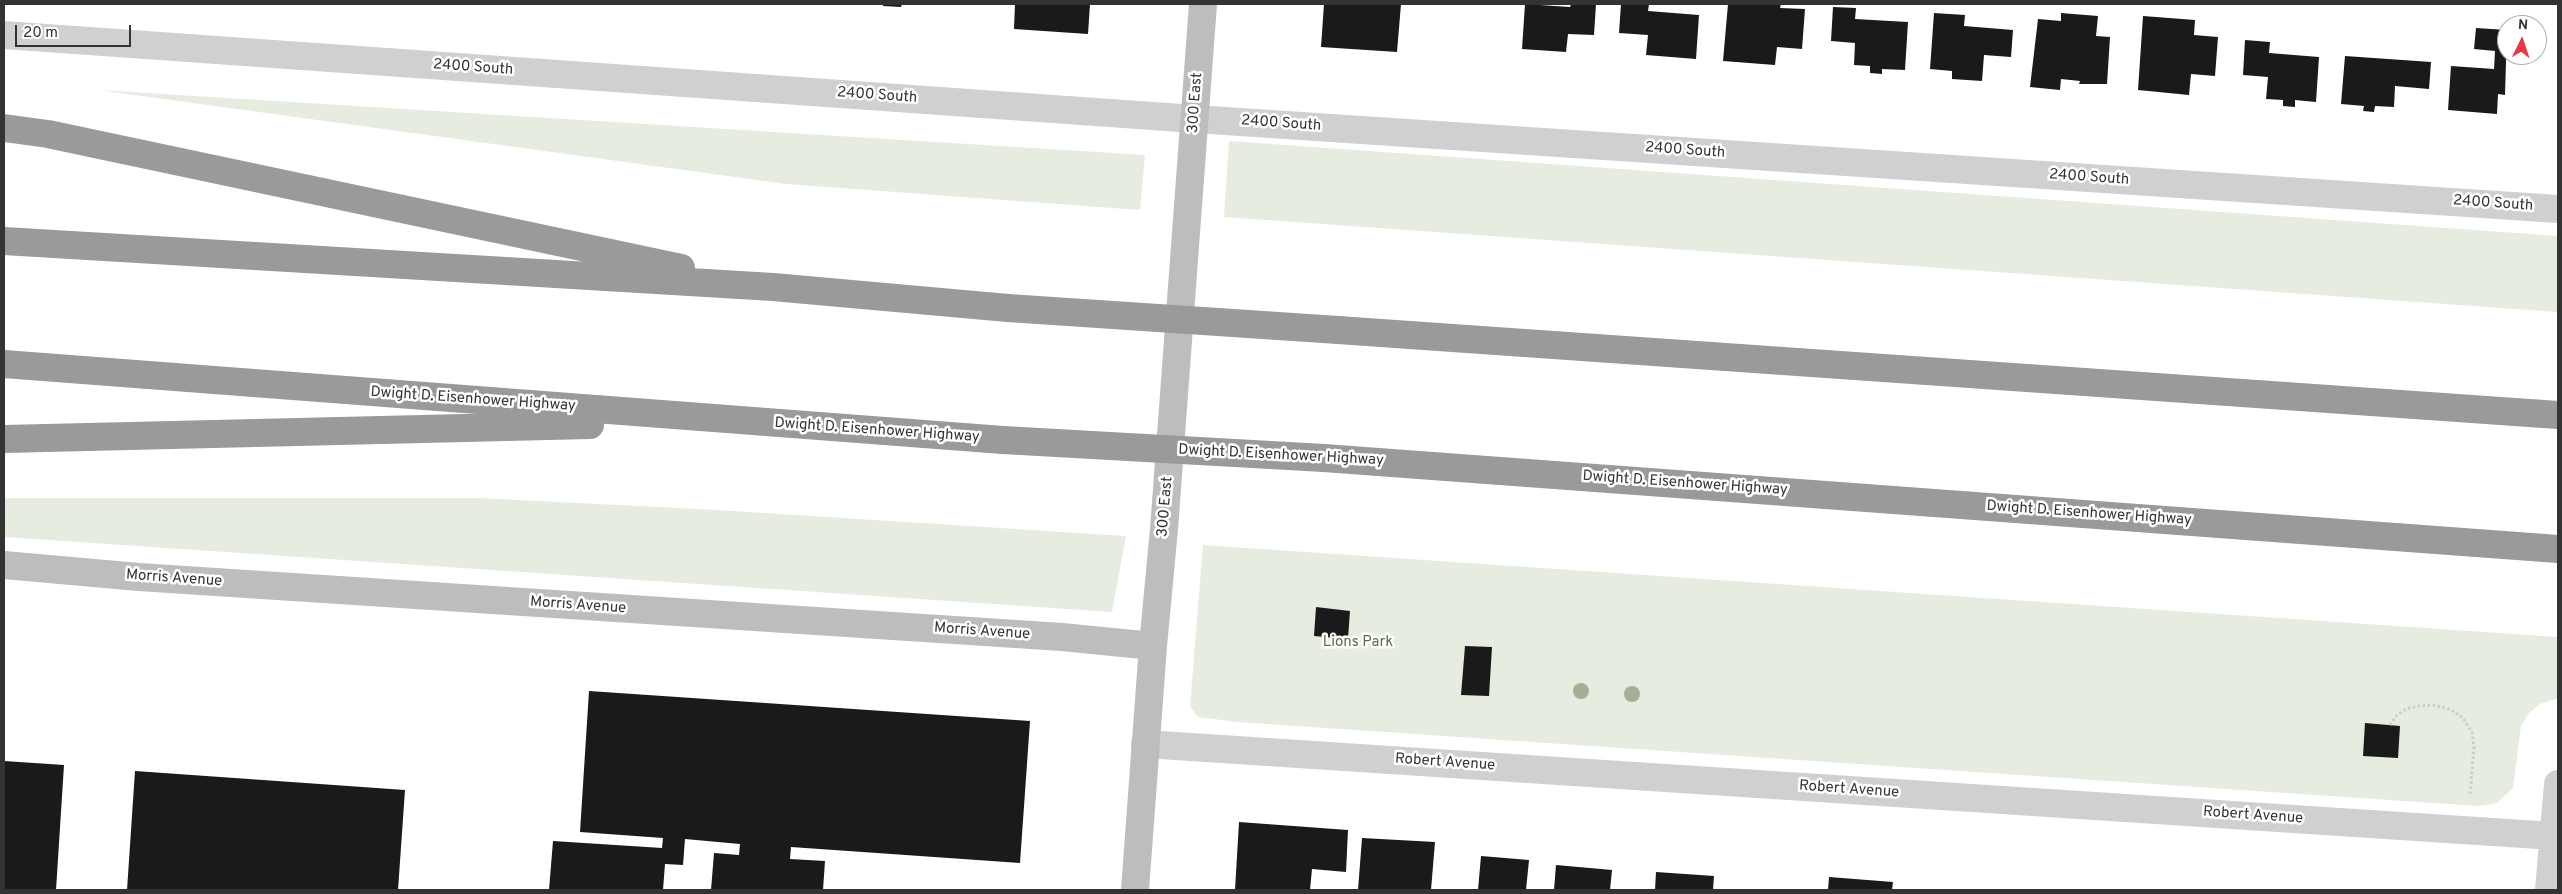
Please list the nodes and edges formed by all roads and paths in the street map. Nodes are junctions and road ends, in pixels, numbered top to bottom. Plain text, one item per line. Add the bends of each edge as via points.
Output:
1 (1203, 4) edge
2 (4, 35) edge
3 (1195, 119) junction
4 (4, 128) edge
5 (2558, 209) edge
6 (4, 240) edge
7 (773, 287) junction
8 (4, 364) edge
9 (2558, 414) edge
10 (742, 421) junction
11 (4, 439) edge
12 (2558, 549) edge
13 (4, 565) edge
14 (1153, 646) junction
15 (2390, 725) dead end
16 (1145, 744) junction
17 (2558, 784) edge
18 (2470, 795) dead end
19 (2554, 836) junction
20 (1134, 890) edge
21 (2549, 890) edge

1 - 3 street, 300 East
2 - 3 street, 2400 South
3 - 5 street, 2400 South
3 - 14 street, 300 East
4 - 7 highway via 58,136
6 - 7 highway
7 - 9 highway, bridge via 1008,308
8 - 10 highway, Dwight D. Eisenhower Highway
10 - 11 highway
10 - 12 highway, Dwight D. Eisenhower Highway, bridge via 1324,458
13 - 14 street, Morris Avenue via 139,578 1042,636
14 - 16 street, 300 East
15 - 18 path via 2396,716 2419,706 2450,709 2463,718 2472,732 2474,747
16 - 19 street, Robert Avenue
16 - 20 street, 300 East
17 - 19 street
19 - 21 street

